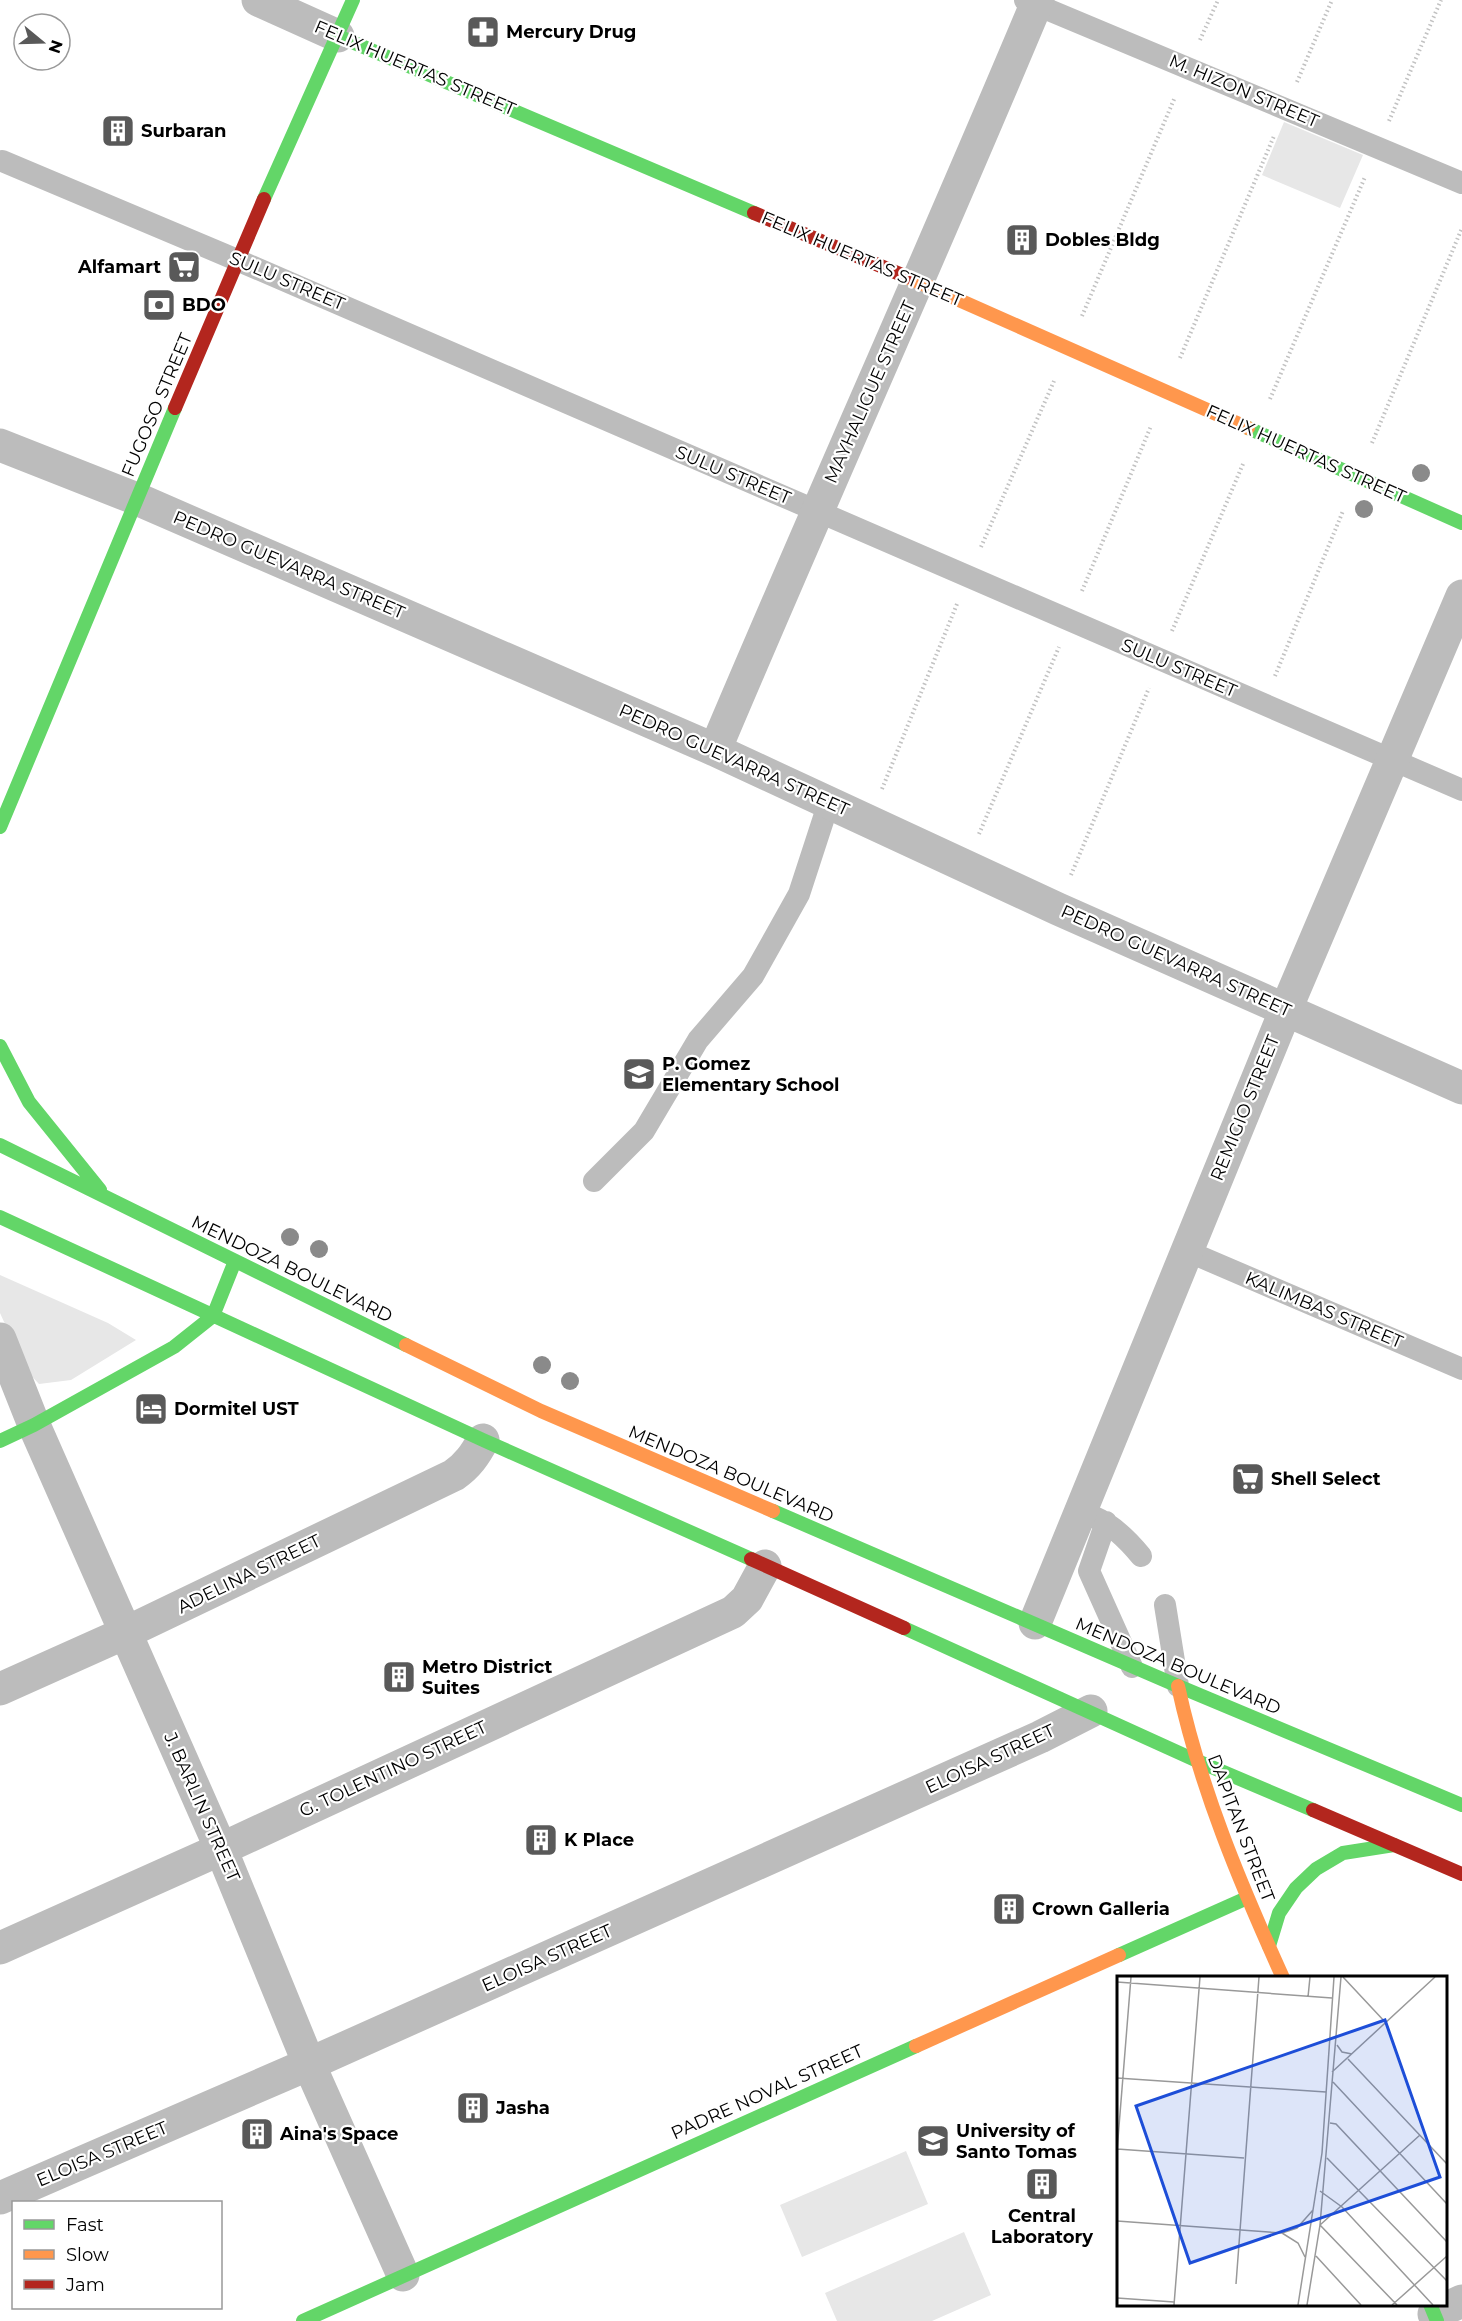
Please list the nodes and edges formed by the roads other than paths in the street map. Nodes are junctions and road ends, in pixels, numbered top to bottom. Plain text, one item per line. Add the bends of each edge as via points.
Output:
1 (258, 0) edge
2 (353, 0) edge
3 (1033, 1) edge
4 (338, 36) junction
5 (2, 161) dead end
6 (1462, 183) edge
7 (237, 260) junction
8 (918, 282) junction
9 (0, 445) edge
10 (137, 499) junction
11 (816, 511) junction
12 (1462, 523) edge
13 (1462, 596) edge
14 (715, 750) junction
15 (1392, 760) junction
16 (1462, 790) edge
17 (829, 802) junction
18 (1, 823) edge
19 (1286, 1009) junction
20 (0, 1046) edge
21 (1462, 1088) edge
22 (0, 1146) edge
23 (594, 1181) dead end
24 (107, 1198) junction
25 (0, 1217) edge
26 (1187, 1251) junction
27 (236, 1261) junction
28 (213, 1316) junction
29 (0, 1339) edge
30 (1462, 1370) edge
31 (34, 1425) junction
32 (483, 1440) junction
33 (0, 1441) edge
34 (1094, 1517) junction
35 (1141, 1556) dead end
36 (1075, 1565) junction
37 (765, 1566) junction
38 (1164, 1605) dead end
39 (1035, 1623) junction
40 (125, 1633) junction
41 (1132, 1667) junction
42 (1178, 1686) junction
43 (0, 1689) edge
44 (1091, 1711) junction
45 (1195, 1760) junction
46 (1462, 1805) edge
47 (1394, 1845) junction
48 (221, 1849) junction
49 (1462, 1874) edge
50 (1247, 1898) junction
51 (1269, 1946) junction
52 (0, 1948) edge
53 (1283, 1976) edge
54 (309, 2064) junction
55 (0, 2198) edge
56 (402, 2275) junction
57 (303, 2321) edge

1 - 4 street, FELIX HUERTAS STREET
2 - 4 street, FUGOSO STREET
3 - 6 lane, M. HIZON STREET
3 - 8 street, MAYHALIGUE STREET
4 - 7 street, FUGOSO STREET
4 - 8 street, FELIX HUERTAS STREET
5 - 7 lane, SULU STREET
7 - 10 street, FUGOSO STREET
7 - 11 lane, SULU STREET
8 - 11 street, MAYHALIGUE STREET
8 - 12 street, FELIX HUERTAS STREET
9 - 10 street, PEDRO GUEVARRA STREET
10 - 14 street, PEDRO GUEVARRA STREET
10 - 18 street, FUGOSO STREET
11 - 14 street, MAYHALIGUE STREET
11 - 15 lane, SULU STREET
13 - 15 street, REMIGIO STREET
14 - 17 street, PEDRO GUEVARRA STREET
15 - 16 lane, SULU STREET
15 - 19 street, REMIGIO STREET
17 - 19 street, PEDRO GUEVARRA STREET
17 - 23 lane via 800,894 753,976 698,1040 645,1131
19 - 21 street, PEDRO GUEVARRA STREET
19 - 26 street, REMIGIO STREET
20 - 24 street via 29,1102
22 - 24 street, MENDOZA BOULEVARD
24 - 27 street, MENDOZA BOULEVARD
25 - 28 street
26 - 30 lane, KALIMBAS STREET
26 - 34 street, REMIGIO STREET
27 - 28 street
27 - 39 street, MENDOZA BOULEVARD via 541,1411
28 - 31 street via 174,1347
28 - 32 street
29 - 31 street, J. BARLIN STREET
31 - 33 street
31 - 40 street, J. BARLIN STREET
32 - 37 street
32 - 40 street, ADELINA STREET via 466,1466 454,1475
34 - 35 lane
34 - 36 street, REMIGIO STREET
36 - 39 street, REMIGIO STREET
36 - 41 lane
37 - 44 street
37 - 48 street, G. TOLENTINO STREET via 747,1599 733,1612
38 - 42 lane
39 - 41 street, MENDOZA BOULEVARD
40 - 43 street, ADELINA STREET
40 - 48 street, J. BARLIN STREET
41 - 42 street, MENDOZA BOULEVARD
42 - 45 street, DAPITAN STREET
42 - 46 street, MENDOZA BOULEVARD
44 - 45 street
44 - 54 street, ELOISA STREET
45 - 47 street
45 - 50 street, DAPITAN STREET
47 - 49 street
47 - 51 street via 1343,1853 1316,1869 1296,1888 1280,1913
48 - 52 street, G. TOLENTINO STREET
48 - 54 street, J. BARLIN STREET
50 - 51 street, DAPITAN STREET
50 - 56 street, PADRE NOVAL STREET
51 - 53 street, DAPITAN STREET
54 - 55 street, ELOISA STREET
54 - 56 street, J. BARLIN STREET
56 - 57 street, PADRE NOVAL STREET

